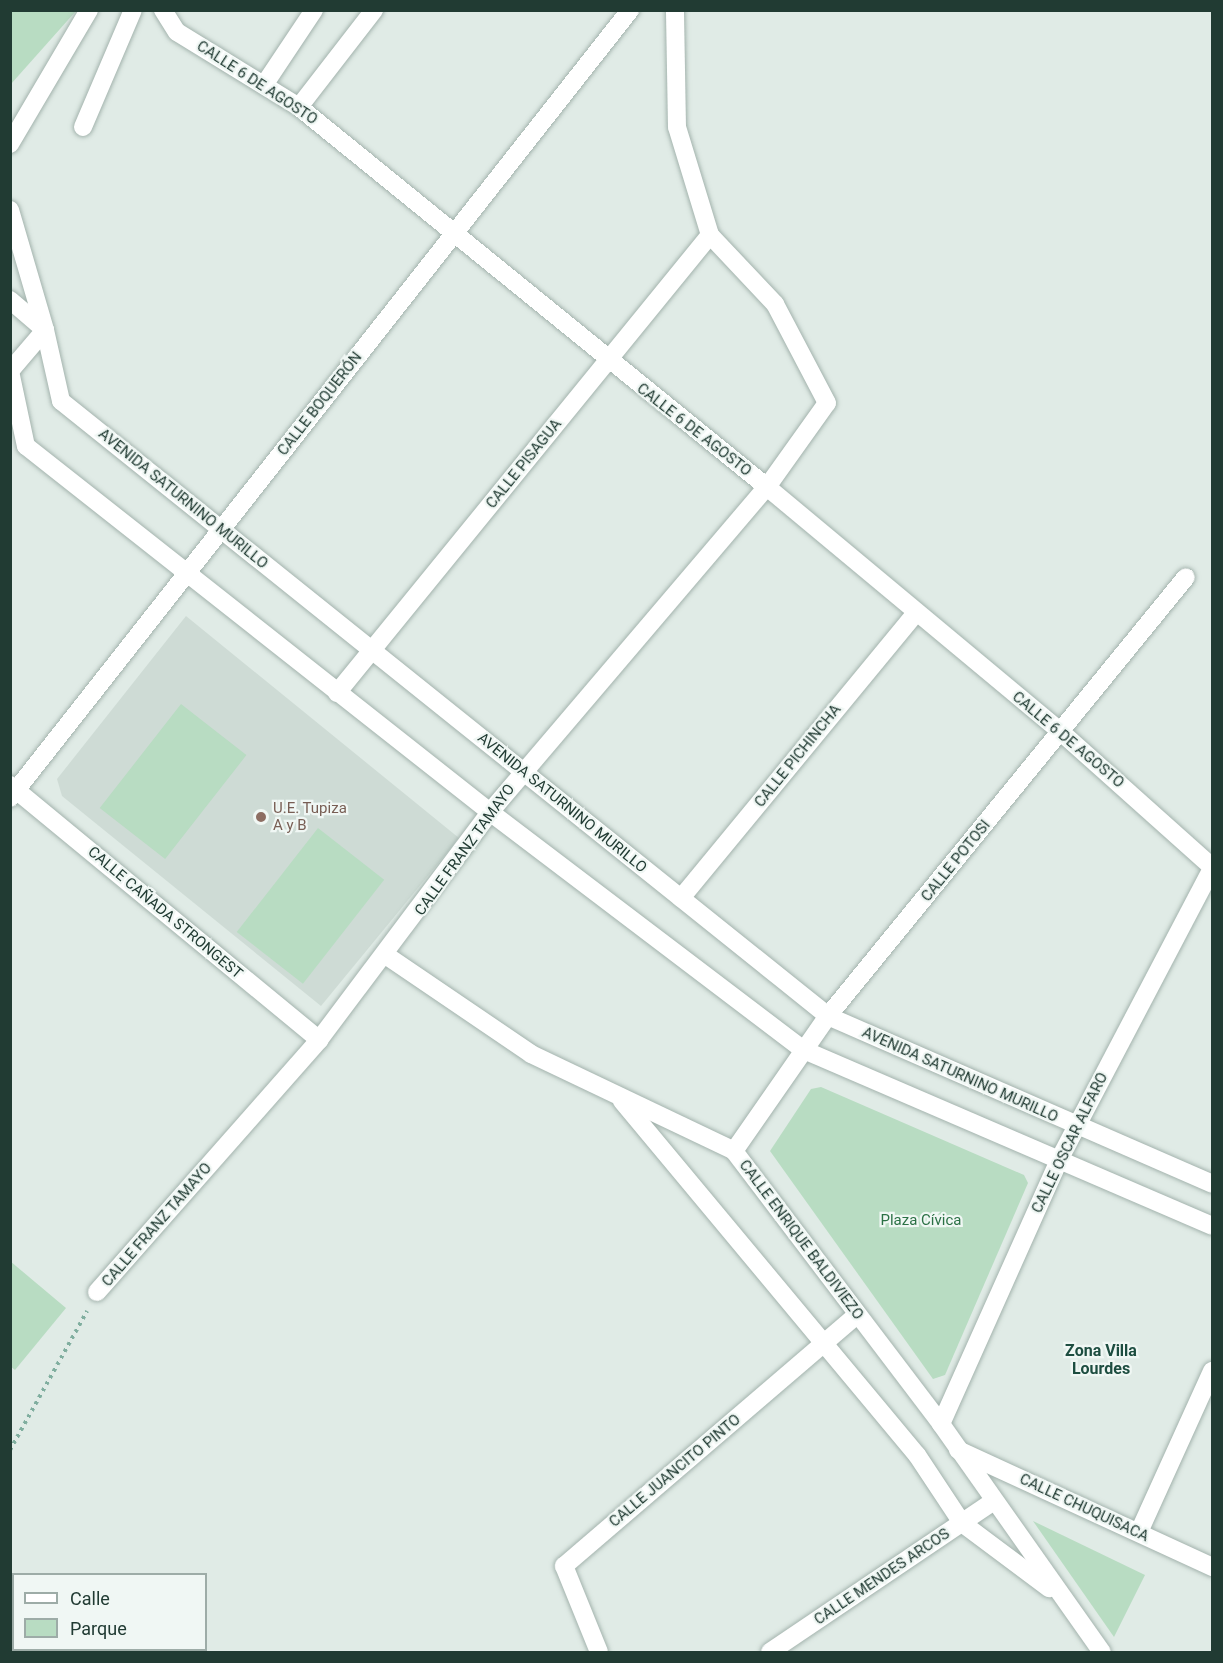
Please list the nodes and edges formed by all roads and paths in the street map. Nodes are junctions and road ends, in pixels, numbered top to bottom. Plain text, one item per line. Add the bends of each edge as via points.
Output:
1 (89, 10) edge
2 (133, 10) edge
3 (163, 10) edge
4 (314, 10) edge
5 (375, 10) edge
6 (630, 10) edge
7 (675, 10) edge
8 (264, 85) junction
9 (298, 107) junction
10 (83, 128) dead end
11 (10, 144) edge
12 (10, 210) edge
13 (453, 232) junction
14 (710, 235) junction
15 (10, 300) edge
16 (45, 330) junction
17 (607, 362) junction
18 (10, 371) edge
19 (767, 487) junction
20 (222, 530) junction
21 (189, 574) junction
22 (1186, 577) dead end
23 (915, 614) junction
24 (373, 651) junction
25 (337, 693) junction
26 (1061, 732) junction
27 (523, 771) junction
28 (13, 791) edge
29 (490, 812) junction
30 (1212, 868) edge
31 (681, 898) junction
32 (387, 956) junction
33 (828, 1017) junction
34 (319, 1040) junction
35 (804, 1050) junction
36 (617, 1095) junction
37 (1077, 1126) junction
38 (734, 1151) junction
39 (1060, 1158) junction
40 (1212, 1184) edge
41 (1212, 1226) edge
42 (97, 1292) joint
43 (857, 1316) junction
44 (824, 1344) junction
45 (1212, 1371) edge
46 (940, 1424) junction
47 (956, 1449) junction
48 (10, 1450) edge
49 (994, 1501) junction
50 (962, 1523) junction
51 (1139, 1532) junction
52 (1212, 1567) edge
53 (1063, 1599) junction
54 (599, 1653) edge
55 (770, 1653) edge
56 (1102, 1653) edge

1 - 11 street
2 - 10 street
3 - 8 street, CALLE 6 DE AGOSTO via 177,32
4 - 8 street
5 - 9 street
6 - 13 street, CALLE BOQUERÓN
7 - 14 street via 677,127
8 - 9 street, CALLE 6 DE AGOSTO
9 - 13 street, CALLE 6 DE AGOSTO
12 - 16 street, AVENIDA SATURNINO MURILLO
13 - 17 street, CALLE 6 DE AGOSTO
13 - 20 street, CALLE BOQUERÓN
14 - 17 street, CALLE PISAGUA
14 - 19 street, CALLE FRANZ TAMAYO via 775,304 827,403
15 - 16 street
16 - 18 street
16 - 20 street, AVENIDA SATURNINO MURILLO via 61,401
17 - 19 street, CALLE 6 DE AGOSTO
17 - 24 street, CALLE PISAGUA
18 - 21 street via 26,446
19 - 23 street, CALLE 6 DE AGOSTO
19 - 27 street, CALLE FRANZ TAMAYO
20 - 21 street, CALLE BOQUERÓN
20 - 24 street, AVENIDA SATURNINO MURILLO
21 - 25 street
21 - 28 street, CALLE BOQUERÓN
22 - 26 street, CALLE POTOSI
23 - 26 street, CALLE 6 DE AGOSTO
23 - 31 street, CALLE PICHINCHA
24 - 25 street, CALLE PISAGUA
24 - 27 street, AVENIDA SATURNINO MURILLO
25 - 29 street
26 - 30 street, CALLE 6 DE AGOSTO
26 - 33 street, CALLE POTOSI
27 - 29 street, CALLE FRANZ TAMAYO
27 - 31 street, AVENIDA SATURNINO MURILLO
28 - 34 street, CALLE CAÑADA STRONGEST
29 - 32 street, CALLE FRANZ TAMAYO
29 - 35 street
30 - 37 street, CALLE OSCAR ALFARO
31 - 33 street, AVENIDA SATURNINO MURILLO
32 - 34 street, CALLE FRANZ TAMAYO
32 - 36 street, CALLE ENRIQUE BALDIVIEZO via 531,1054
33 - 35 street, CALLE POTOSI
33 - 37 street, AVENIDA SATURNINO MURILLO
34 - 42 street, CALLE FRANZ TAMAYO
35 - 38 street, CALLE POTOSI
35 - 39 street
36 - 38 street, CALLE ENRIQUE BALDIVIEZO
36 - 44 street
37 - 39 street, CALLE OSCAR ALFARO
37 - 40 street, AVENIDA SATURNINO MURILLO
38 - 43 street, CALLE ENRIQUE BALDIVIEZO
39 - 41 street
39 - 46 street, CALLE OSCAR ALFARO
42 - 48 path
43 - 44 street, CALLE JUANCITO PINTO
43 - 46 street, CALLE ENRIQUE BALDIVIEZO
44 - 50 street via 917,1455
44 - 54 street, CALLE JUANCITO PINTO via 564,1566
45 - 51 street
46 - 47 street, CALLE ENRIQUE BALDIVIEZO
47 - 49 street, CALLE ENRIQUE BALDIVIEZO
47 - 51 street, CALLE CHUQUISACA
49 - 50 street, CALLE MENDES ARCOS
49 - 53 street, CALLE ENRIQUE BALDIVIEZO
50 - 53 street
50 - 55 street, CALLE MENDES ARCOS
51 - 52 street, CALLE CHUQUISACA
53 - 56 street, CALLE ENRIQUE BALDIVIEZO

